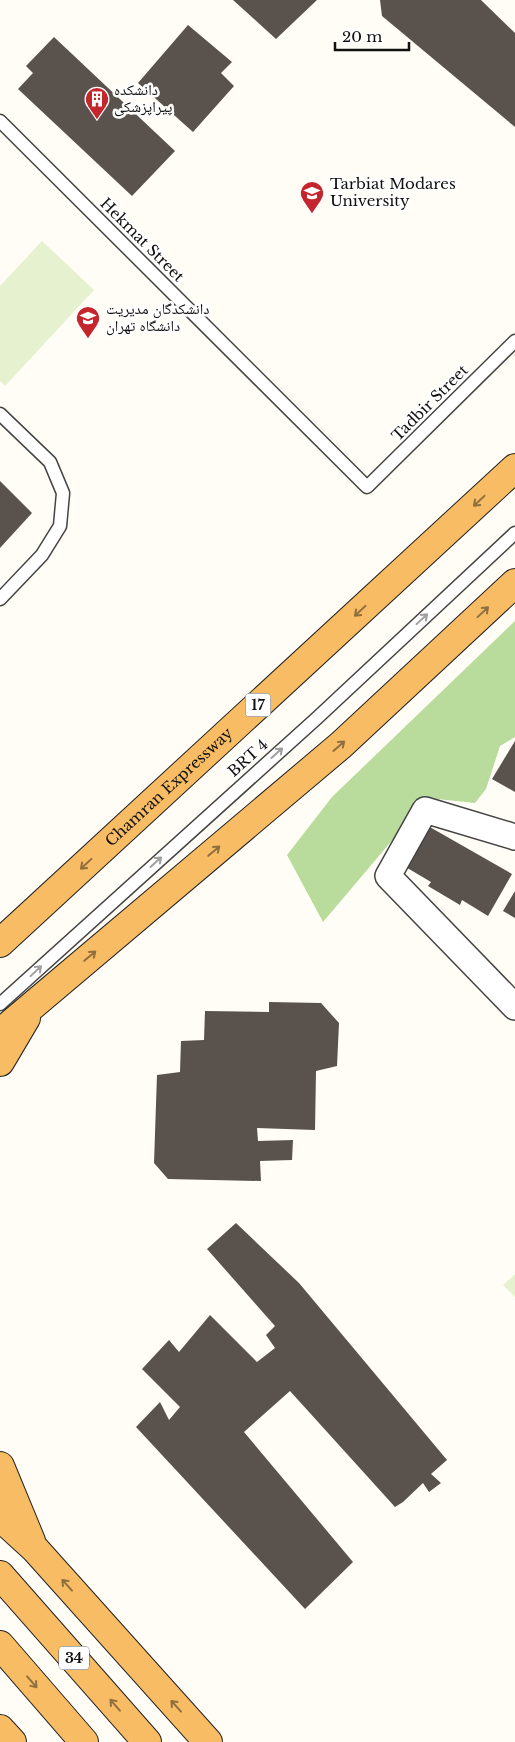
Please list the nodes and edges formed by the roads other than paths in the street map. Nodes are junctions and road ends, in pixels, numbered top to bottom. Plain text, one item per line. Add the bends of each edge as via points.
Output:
1 (0, 121) edge
2 (515, 341) edge
3 (0, 414) edge
4 (515, 468) edge
5 (368, 488) joint
6 (515, 533) edge
7 (515, 582) edge
8 (0, 599) edge
9 (515, 837) edge
10 (0, 943) edge
11 (34, 1003) junction
12 (0, 1004) edge
13 (515, 1007) edge
14 (0, 1033) edge
15 (0, 1062) edge
16 (0, 1466) edge
17 (0, 1518) edge
18 (35, 1549) junction
19 (0, 1575) edge
20 (0, 1645) edge
21 (0, 1729) edge
22 (12, 1742) edge
23 (84, 1742) edge
24 (147, 1742) edge
25 (208, 1742) edge

1 - 5 lane, Hekmat Street
2 - 5 lane, Tadbir Street
3 - 8 lane via 50,462 63,493 60,526 42,555
4 -> 10 highway, Chamran Expressway / 17
12 -> 6 lane, BRT 4
11 -> 7 highway via 341,745
9 - 13 street via 425,810 388,876
11 - 14 highway
11 - 15 highway
16 - 18 highway
17 - 18 highway
25 -> 18 highway
24 -> 19 highway, 34
20 -> 23 highway
21 - 22 highway

